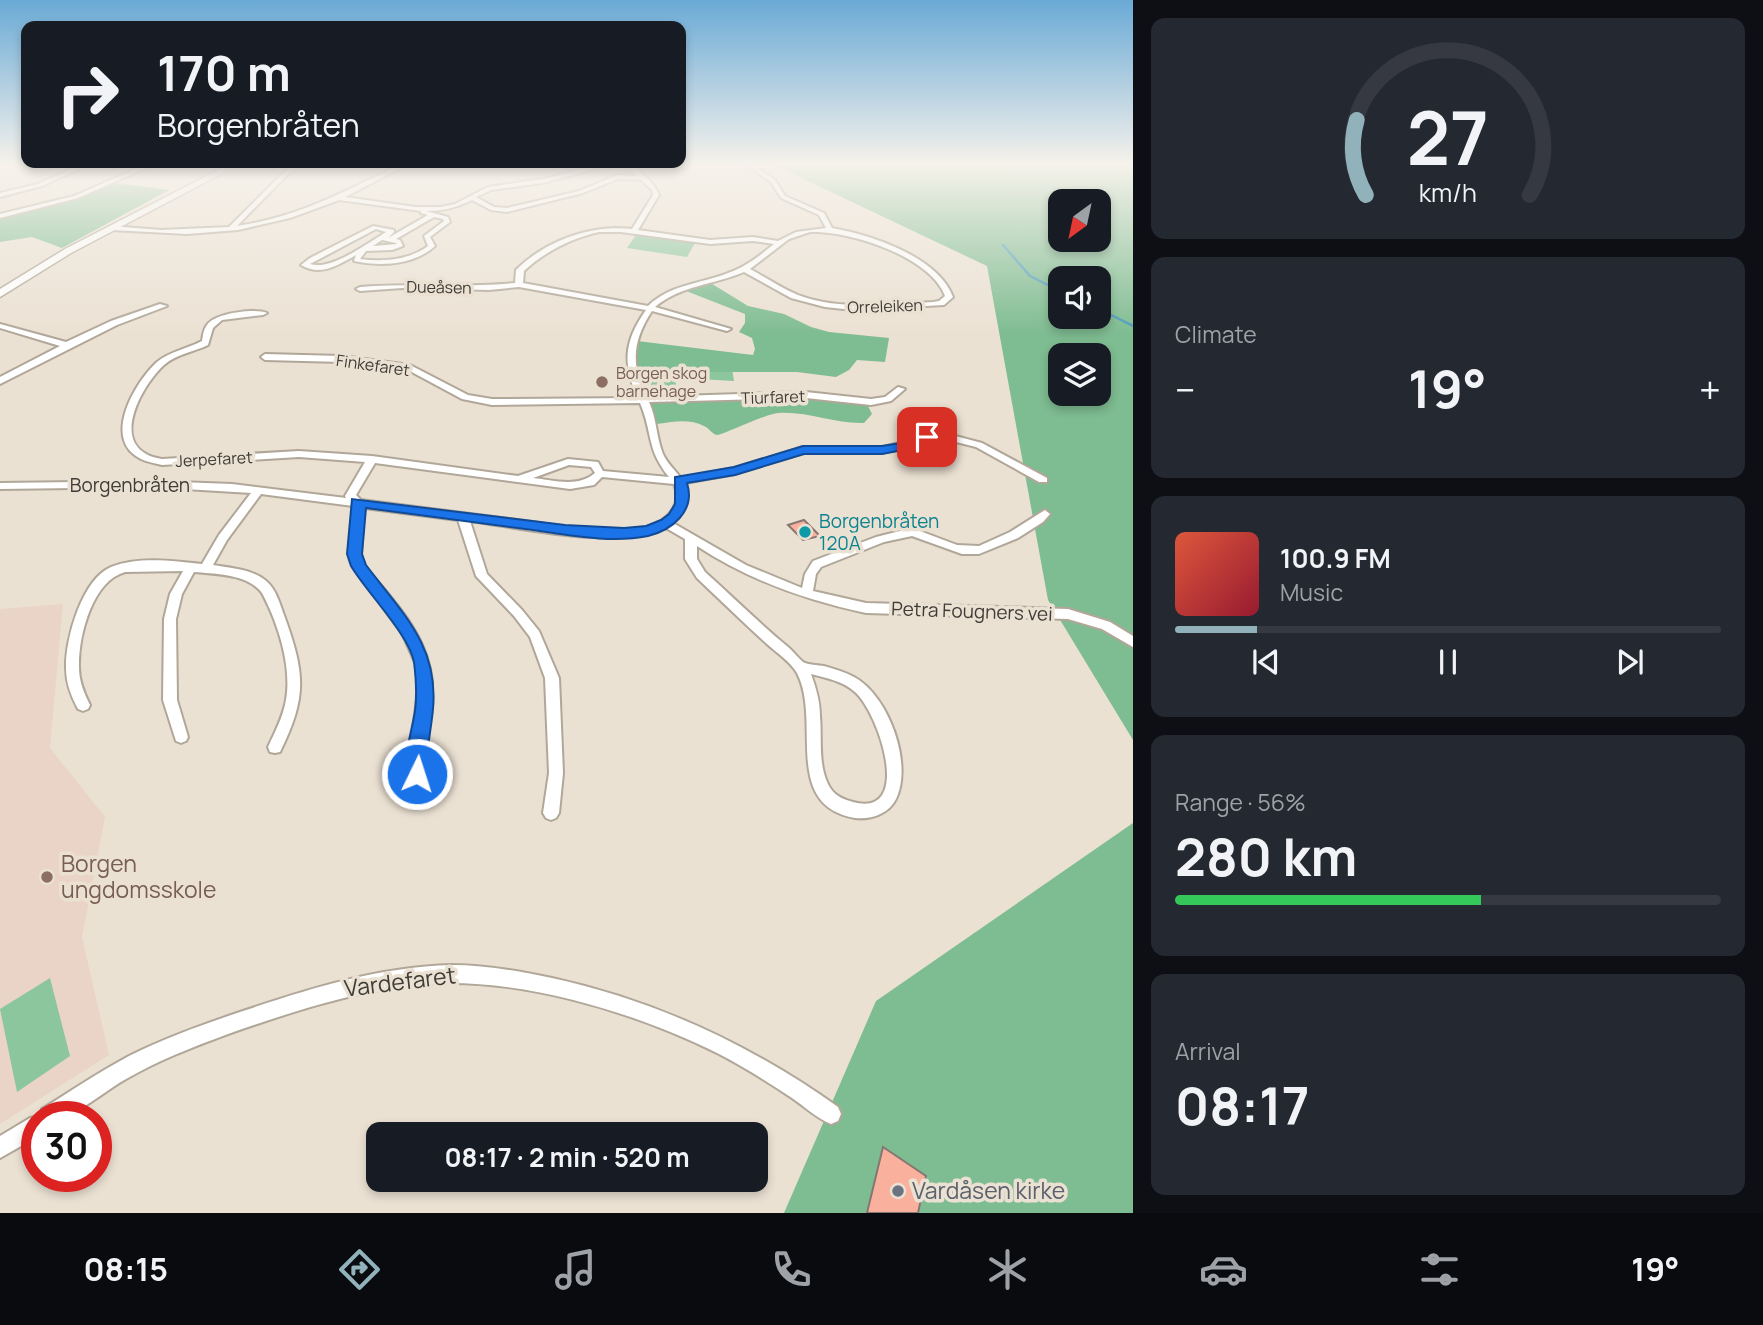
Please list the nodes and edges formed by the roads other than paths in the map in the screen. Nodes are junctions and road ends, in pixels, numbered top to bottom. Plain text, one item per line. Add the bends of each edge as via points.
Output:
1 (123, 222) edge
2 (237, 222) edge
3 (260, 222) edge
4 (420, 222) edge
5 (447, 222) edge
6 (641, 222) edge
7 (826, 222) edge
8 (111, 228) junction
9 (230, 228) junction
10 (830, 230) junction
11 (634, 231) junction
12 (387, 239) junction
13 (780, 243) junction
14 (364, 249) junction
15 (745, 269) junction
16 (519, 285) junction
17 (360, 289) dead end
18 (0, 294) edge
19 (163, 306) dead end
20 (649, 308) junction
21 (263, 313) dead end
22 (0, 326) edge
23 (727, 329) dead end
24 (67, 345) junction
25 (265, 357) dead end
26 (0, 381) edge
27 (901, 389) dead end
28 (641, 400) junction
29 (372, 459) junction
30 (600, 474) junction
31 (519, 479) junction
32 (1043, 480) dead end
33 (680, 481) junction
34 (0, 486) edge
35 (259, 490) junction
36 (357, 502) junction
37 (1045, 513) dead end
38 (463, 517) junction
39 (666, 524) junction
40 (691, 538) junction
41 (191, 567) junction
42 (206, 568) junction
43 (807, 594) junction
44 (1133, 642) edge
45 (800, 667) junction
46 (83, 705) dead end
47 (181, 737) dead end
48 (275, 747) dead end
49 (416, 795) dead end
50 (551, 813) dead end
51 (74, 1101) edge
52 (831, 1114) dead end
53 (21, 1135) edge
54 (0, 1148) edge

1 - 8 street
2 - 9 street
3 - 9 street
4 - 12 street
5 - 14 street via 426,237 432,246 420,255 356,260
6 - 11 street
7 - 10 street
8 - 9 street via 172,232
8 - 18 street
10 - 13 street via 795,234
10 - 15 street, Orreleiken via 860,236 913,259 939,279 949,297 933,304 839,307 794,296
11 - 13 street via 697,241
11 - 16 street via 580,234 525,265
12 - 14 street
12 - 14 street via 401,245
12 - 14 street via 392,231 375,227 304,265 316,269 332,265
13 - 15 street
15 - 20 street via 676,289
16 - 17 street, Dueåsen
16 - 20 street, Dueåsen
19 - 24 street
20 - 23 street
20 - 28 street via 631,352
21 - 29 street, Jerpefaret via 217,321 208,328 205,343 159,365 128,408 131,447 141,457 162,462 299,454
22 - 24 street
24 - 26 street
25 - 28 street, Finkefaret via 342,359 410,368 465,397 492,402
27 - 28 street, Tiurfaret via 888,399 871,402 806,395
28 - 33 street via 661,459
29 - 31 street, Jerpefaret
29 - 36 street via 350,496
30 - 31 street, Jerpefaret via 590,483 570,486
30 - 31 street, Jerpefaret via 594,464 577,461
30 - 33 street, Jerpefaret
32 - 33 street, Jerpefaret via 979,445 944,436 882,450 803,450 735,471
33 - 39 street via 682,504
34 - 35 street, Borgenbråten via 201,485
35 - 36 street, Borgenbråten
35 - 42 street
36 - 38 street, Borgenbråten
36 - 49 street via 355,554 359,566 421,658 424,708
37 - 43 street via 1035,523 979,550 951,547 912,532 888,535 826,557 815,566
38 - 39 street, Borgenbråten via 624,533
38 - 50 street via 482,576 535,635 552,678 556,773
39 - 40 street
40 - 43 street, Petra Fougners vei via 740,567
40 - 45 street via 691,559 701,575
41 - 42 street
41 - 46 street via 165,564 115,569 92,591 72,654 74,690
41 - 47 street via 176,594 170,619 170,700
42 - 48 street via 260,582 272,600 292,654 295,690 288,723
43 - 44 street, Petra Fougners vei via 866,608 1068,614 1106,625
45 - 45 street via 811,696 817,782 828,799 841,807 877,808 891,794 895,773 892,740 878,710 860,689 837,675
51 - 52 street, Vardefaret via 121,1071 191,1038 314,995 437,974 481,974 576,991 666,1018 729,1049
53 - 54 street

